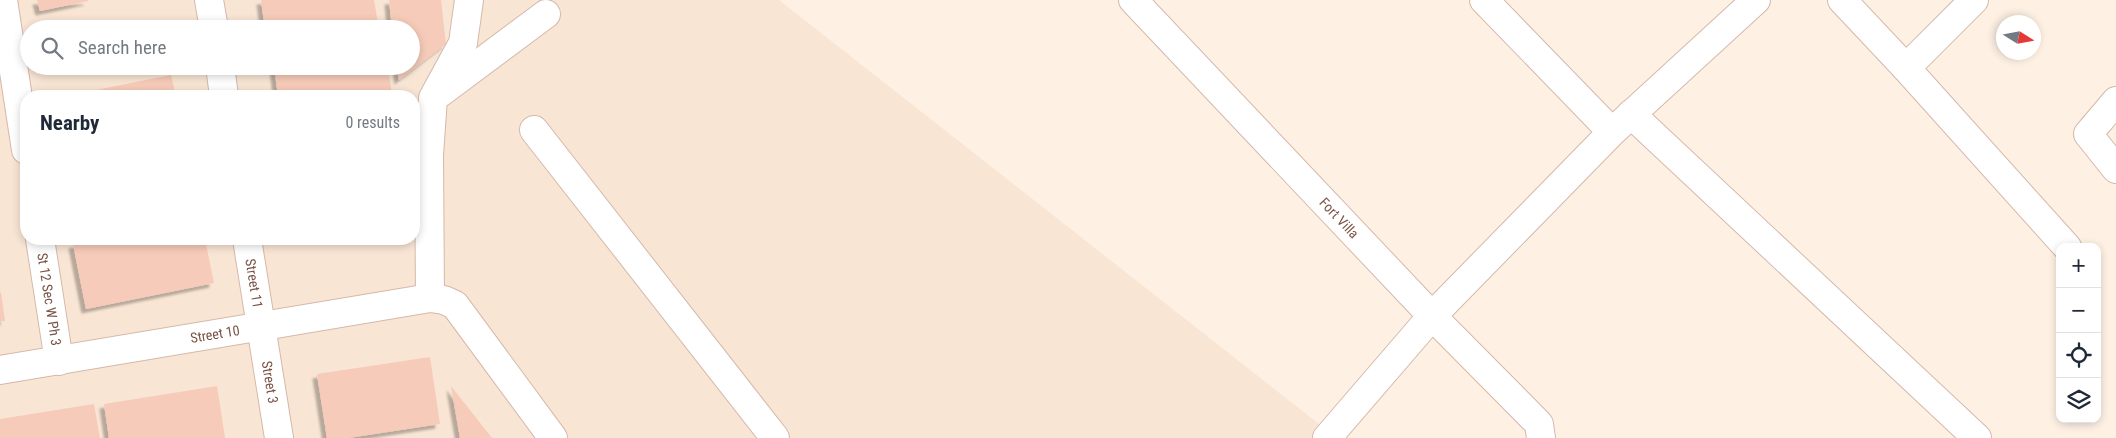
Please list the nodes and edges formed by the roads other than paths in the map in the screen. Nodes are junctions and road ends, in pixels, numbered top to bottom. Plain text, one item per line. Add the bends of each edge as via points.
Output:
1 (3, 0) edge
2 (209, 0) edge
3 (469, 0) edge
4 (1133, 0) edge
5 (1484, 0) edge
6 (1756, 0) edge
7 (1842, 0) edge
8 (1974, 0) edge
9 (546, 14) dead end
10 (212, 20) edge
11 (1906, 68) junction
12 (221, 75) edge
13 (223, 90) edge
14 (433, 98) junction
15 (2116, 100) edge
16 (20, 111) edge
17 (1622, 123) junction
18 (534, 130) dead end
19 (2116, 169) edge
20 (2063, 243) edge
21 (41, 245) edge
22 (248, 245) edge
23 (430, 298) junction
24 (1432, 316) junction
25 (261, 327) junction
26 (59, 361) junction
27 (0, 370) edge
28 (279, 438) edge
29 (554, 438) edge
30 (775, 438) edge
31 (1326, 438) edge
32 (1541, 438) edge
33 (1977, 438) edge

1 - 16 street
2 - 10 street
3 - 14 street via 463,43
4 - 24 street, Fort Villa
5 - 17 street
6 - 17 street
7 - 11 street
8 - 11 street
9 - 14 street
11 - 20 street
12 - 13 street
14 - 23 street via 429,155
15 - 19 street via 2088,134
17 - 24 street
17 - 33 street
18 - 30 street
21 - 26 street, St 12 Sec W Ph 3
22 - 25 street, Street 11
23 - 25 street, Street 10
23 - 29 street via 455,305
24 - 31 street
24 - 32 street, Fort Villa via 1539,424
25 - 26 street, Street 10
25 - 28 street, Street 3
26 - 27 street, Street 10

